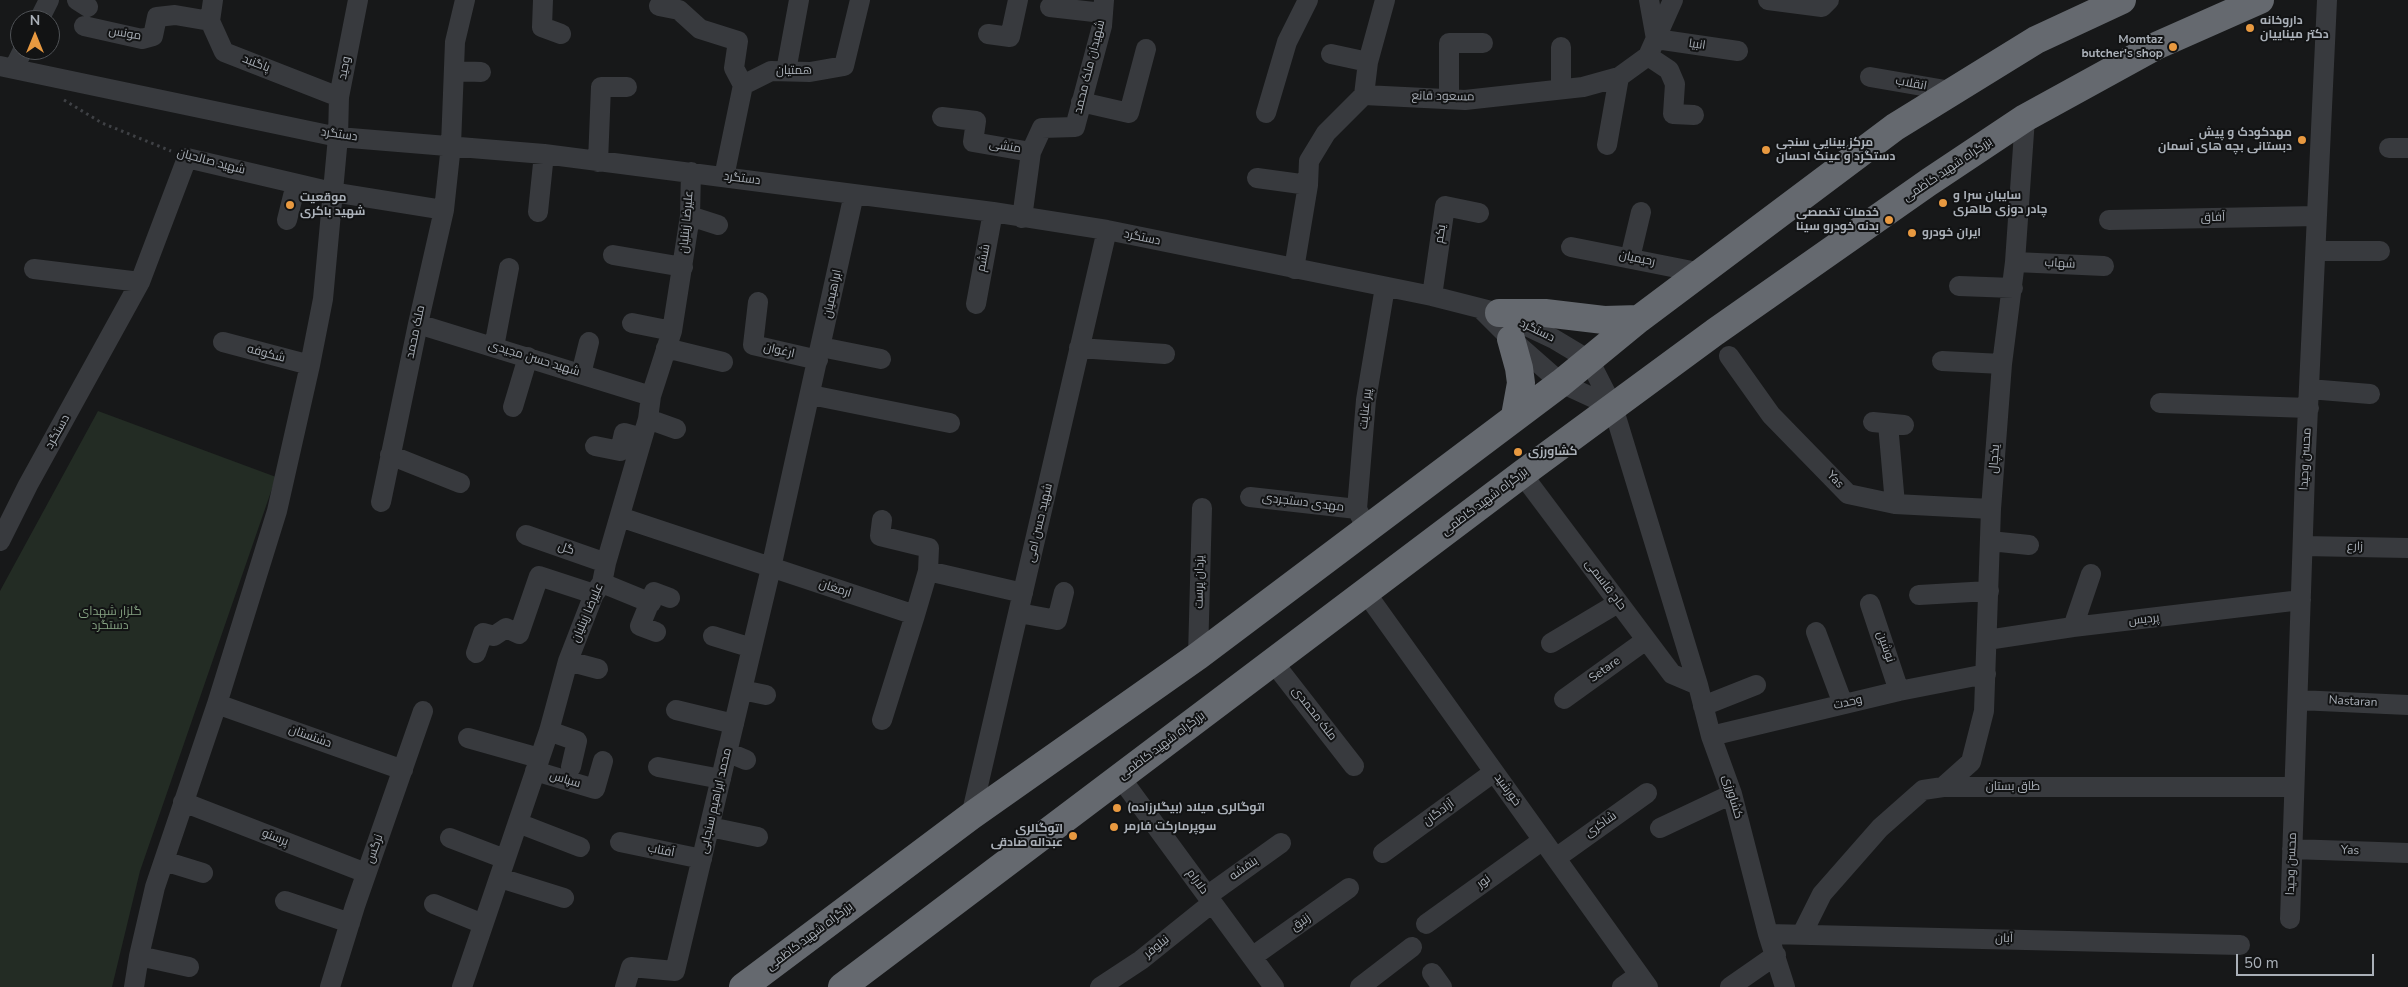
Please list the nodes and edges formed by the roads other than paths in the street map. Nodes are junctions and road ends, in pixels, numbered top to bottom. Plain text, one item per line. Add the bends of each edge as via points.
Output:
1 (214, 0) edge
2 (358, 0) edge
3 (465, 0) edge
4 (543, 0) edge
5 (799, 0) edge
6 (860, 0) edge
7 (1018, 0) edge
8 (1308, 0) edge
9 (1385, 0) edge
10 (1649, 0) edge
11 (1673, 0) edge
12 (1768, 0) edge
13 (2122, 0) edge
14 (2260, 0) edge
15 (2328, 0) edge
16 (1826, 4) edge
17 (658, 6) dead end
18 (1050, 7) dead end
19 (1104, 7) edge
20 (83, 11) edge
21 (210, 21) junction
22 (561, 34) dead end
23 (988, 34) dead end
24 (1483, 43) dead end
25 (1561, 47) dead end
26 (1652, 48) junction
27 (1146, 49) dead end
28 (1738, 51) dead end
29 (1331, 54) dead end
30 (1368, 62) junction
31 (5, 63) edge
32 (455, 71) junction
33 (786, 71) junction
34 (481, 72) dead end
35 (1619, 77) junction
36 (1870, 77) dead end
37 (743, 85) junction
38 (627, 87) dead end
39 (1561, 89) junction
40 (1951, 91) junction
41 (1364, 95) junction
42 (339, 96) junction
43 (1449, 99) junction
44 (1081, 102) junction
45 (1266, 113) dead end
46 (1694, 114) dead end
47 (942, 117) dead end
48 (2025, 118) junction
49 (338, 136) junction
50 (451, 145) junction
51 (1607, 145) dead end
52 (1031, 152) junction
53 (544, 154) junction
54 (187, 158) joint
55 (598, 162) junction
56 (691, 172) junction
57 (724, 177) junction
58 (1257, 178) dead end
59 (296, 184) junction
60 (1308, 186) junction
61 (332, 192) junction
62 (854, 194) junction
63 (444, 210) junction
64 (538, 212) dead end
65 (993, 212) junction
66 (1641, 212) dead end
67 (1479, 213) dead end
68 (690, 216) junction
69 (2317, 216) junction
70 (1022, 218) junction
71 (288, 220) dead end
72 (2109, 220) dead end
73 (718, 225) dead end
74 (1107, 230) junction
75 (1572, 247) dead end
76 (2316, 251) junction
77 (2380, 252) dead end
78 (613, 255) dead end
79 (1630, 258) junction
80 (2015, 262) junction
81 (2104, 266) dead end
82 (683, 267) junction
83 (509, 268) dead end
84 (1294, 269) junction
85 (34, 270) dead end
86 (1702, 274) junction
87 (140, 282) junction
88 (1959, 286) dead end
89 (1385, 287) junction
90 (2013, 288) junction
91 (1432, 296) junction
92 (758, 302) dead end
93 (976, 304) dead end
94 (1490, 311) junction
95 (1639, 319) junction
96 (632, 323) dead end
97 (418, 324) junction
98 (669, 340) junction
99 (1511, 340) junction
100 (222, 342) dead end
101 (589, 342) dead end
102 (494, 347) junction
103 (1079, 348) junction
104 (820, 353) junction
105 (1165, 354) dead end
106 (1729, 356) dead end
107 (528, 357) junction
108 (881, 359) dead end
109 (1589, 360) junction
110 (1942, 361) dead end
111 (723, 362) dead end
112 (2002, 364) junction
113 (310, 365) junction
114 (581, 374) junction
115 (1561, 382) junction
116 (2370, 394) dead end
117 (811, 395) junction
118 (651, 396) junction
119 (2309, 398) junction
120 (2160, 403) dead end
121 (513, 407) dead end
122 (1613, 407) junction
123 (1515, 416) junction
124 (950, 424) dead end
125 (1888, 424) dead end
126 (645, 428) junction
127 (676, 429) dead end
128 (595, 446) dead end
129 (390, 455) junction
130 (1522, 474) junction
131 (460, 483) dead end
132 (1250, 497) dead end
133 (381, 502) dead end
134 (1895, 504) junction
135 (1202, 508) dead end
136 (1991, 509) junction
137 (620, 517) junction
138 (1362, 519) junction
139 (882, 520) dead end
140 (526, 535) dead end
141 (0, 541) edge
142 (1990, 541) junction
143 (2029, 544) dead end
144 (2303, 546) junction
145 (2408, 548) edge
146 (606, 562) junction
147 (771, 568) junction
148 (928, 571) junction
149 (2091, 574) dead end
150 (598, 589) junction
151 (1989, 591) junction
152 (1064, 592) dead end
153 (1024, 593) junction
154 (1366, 593) junction
155 (1919, 595) dead end
156 (670, 598) dead end
157 (2301, 600) junction
158 (1618, 603) junction
159 (651, 604) junction
160 (1870, 604) dead end
161 (1019, 613) junction
162 (915, 615) junction
163 (2073, 627) junction
164 (656, 632) dead end
165 (1816, 632) dead end
166 (713, 636) dead end
167 (1646, 640) junction
168 (1987, 640) junction
169 (1551, 643) dead end
170 (752, 648) junction
171 (476, 653) dead end
172 (1198, 656) junction
173 (568, 661) junction
174 (1273, 662) junction
175 (598, 669) dead end
176 (1986, 674) junction
177 (1698, 685) junction
178 (1756, 685) dead end
179 (742, 690) junction
180 (1899, 691) junction
181 (766, 696) dead end
182 (1564, 700) dead end
183 (2298, 700) junction
184 (217, 704) junction
185 (1843, 704) junction
186 (2408, 705) edge
187 (1703, 706) junction
188 (676, 710) dead end
189 (423, 711) dead end
190 (882, 720) dead end
191 (734, 724) junction
192 (549, 731) junction
193 (1711, 736) junction
194 (468, 738) dead end
195 (727, 752) junction
196 (746, 760) dead end
197 (604, 761) dead end
198 (537, 764) junction
199 (1354, 766) dead end
200 (571, 767) dead end
201 (658, 767) dead end
202 (403, 770) junction
203 (1494, 772) junction
204 (1120, 777) junction
205 (721, 779) junction
206 (2294, 786) junction
207 (1943, 788) junction
208 (1647, 793) dead end
209 (1732, 794) junction
210 (183, 802) junction
211 (971, 816) junction
212 (518, 823) junction
213 (710, 827) junction
214 (1660, 828) dead end
215 (758, 837) dead end
216 (450, 838) dead end
217 (1542, 840) junction
218 (620, 842) dead end
219 (1281, 843) dead end
220 (580, 847) dead end
221 (2292, 850) junction
222 (1383, 853) dead end
223 (2408, 853) edge
224 (1556, 858) junction
225 (702, 859) junction
226 (164, 861) junction
227 (503, 868) junction
228 (203, 873) dead end
229 (366, 873) junction
230 (1349, 888) dead end
231 (564, 898) dead end
232 (1210, 899) junction
233 (285, 901) dead end
234 (434, 904) dead end
235 (2290, 919) dead end
236 (350, 923) junction
237 (483, 924) junction
238 (1426, 924) dead end
239 (1768, 934) junction
240 (1802, 934) junction
241 (2240, 945) dead end
242 (1412, 947) dead end
243 (1776, 955) junction
244 (139, 956) junction
245 (1252, 957) junction
246 (189, 966) dead end
247 (1644, 981) edge
248 (134, 987) edge
249 (330, 987) edge
250 (462, 987) edge
251 (625, 987) edge
252 (743, 987) edge
253 (842, 987) edge
254 (1100, 987) edge
255 (1274, 987) edge
256 (1360, 987) edge
257 (1622, 987) edge
258 (1730, 987) edge
259 (1785, 987) edge

1 - 21 street
2 - 42 street, وحید
3 - 32 street via 455,42
4 - 22 street via 542,28
5 - 33 street
6 - 33 street, همتیان via 844,66 810,72
7 - 23 street via 1010,37
8 - 45 street via 1287,42
9 - 30 street
10 - 26 street
11 - 26 street
12 - 16 street
13 - 40 highway, بزرگراه شهید کاظمی via 2036,40
14 - 48 highway, بزرگراه شهید کاظمی via 2156,46
15 - 69 street, محسن وحیدا
17 - 37 street via 679,10 700,29 738,41 734,68
18 - 19 street
19 - 44 street, شهیدان ملک محمد
20 - 21 street, مونس via 142,39 153,36 157,17 175,15
21 - 42 street, پاگنبد via 224,52
24 - 43 street via 1449,43
25 - 39 street
26 - 28 street, انبیا
26 - 35 street, مسعود قانع
26 - 46 street via 1676,84 1673,114
27 - 44 street via 1130,113
29 - 30 street
30 - 41 street
31 - 49 street, دستگرد
32 - 34 street
32 - 50 street
33 - 37 street, همتیان via 771,71
35 - 39 street, مسعود قانع
35 - 51 street
36 - 40 street, انقلاب
37 - 57 street
38 - 55 street via 601,87
39 - 43 street, مسعود قانع
40 - 86 highway, بزرگراه شهید کاظمی via 1895,127
41 - 43 street, مسعود قانع
41 - 60 street via 1326,133 1310,161
42 - 49 street, وحید
44 - 52 street, شهیدان ملک محمد via 1075,127 1042,128
47 - 52 street, منشی via 976,121 973,142
48 - 80 street, یخچال
48 - 122 highway, بزرگراه شهید کاظمی via 1723,326
49 - 50 street, دستگرد
49 - 61 street
50 - 53 street, دستگرد
50 - 63 street
52 - 70 street, شهیدان ملک محمد
53 - 55 street, دستگرد
53 - 64 street
54 - 59 street, شهید صالحیان
54 - 87 street, دستگرد
55 - 56 street, دستگرد
56 - 57 street, دستگرد
56 - 68 street, علیرضا زینلیان
57 - 62 street, دستگرد
58 - 60 street
59 - 61 street, شهید صالحیان
59 - 71 street
60 - 84 street
61 - 63 street, شهید صالحیان
61 - 113 street via 323,298
62 - 65 street, دستگرد
62 - 104 street, ابراهیمیان
63 - 97 street, ملک محمد
65 - 70 street, دستگرد
65 - 93 street, ششم
66 - 79 street
67 - 91 street, یکم via 1445,206
68 - 73 street
68 - 82 street, علیرضا زینلیان
69 - 72 street, آفاق
69 - 76 street, محسن وحیدا
70 - 74 street, دستگرد
74 - 84 street, دستگرد
74 - 103 street, شهید حسن امی
75 - 79 street, رحیمیان
76 - 77 street
76 - 119 street, محسن وحیدا
78 - 82 street
79 - 86 street, رحیمیان
80 - 81 street, شهاب
80 - 90 street, یخچال
82 - 98 street, علیرضا زینلیان
83 - 102 street
84 - 89 street, دستگرد
85 - 87 street
86 - 95 highway, بزرگراه شهید کاظمی
87 - 141 street, دستگرد
88 - 90 street
89 - 91 street, دستگرد
89 - 138 street, پیر عنایت via 1366,400
90 - 112 street, یخچال
91 - 94 street, دستگرد
92 - 104 street, ارغوان via 753,345
94 - 95 highway via 1604,320
94 - 99 street, دستگرد
94 - 109 street, دستگرد via 1554,338
95 - 109 highway, بزرگراه شهید کاظمی
96 - 98 street
97 - 102 street, شهید حسن مجیدی
97 - 129 street, ملک محمد
98 - 111 street
98 - 118 street, علیرضا زینلیان
99 - 115 street, دستگرد
99 - 123 highway via 1520,368
100 - 113 street, شکوفه
101 - 114 street
102 - 107 street, شهید حسن مجیدی
103 - 105 street
103 - 153 street, شهید حسن امی
104 - 108 street
104 - 117 street, ابراهیمیان
106 - 134 street, Yas via 1771,415 1848,494
107 - 114 street, شهید حسن مجیدی
107 - 121 street
109 - 115 highway, بزرگراه شهید کاظمی
109 - 122 street, کشاورزی
110 - 112 street
112 - 136 street, یخچال
113 - 184 street via 277,511
114 - 118 street, شهید حسن مجیدی
115 - 122 street, دستگرد
115 - 123 highway, بزرگراه شهید کاظمی
116 - 119 street
117 - 124 street
117 - 147 street, ابراهیمیان
118 - 126 street, علیرضا زینلیان
119 - 120 street
119 - 144 street, محسن وحیدا
122 - 130 highway, بزرگراه شهید کاظمی
122 - 177 street, کشاورزی
123 - 138 highway, بزرگراه شهید کاظمی
125 - 134 street
126 - 127 street
126 - 128 street via 624,433 620,451
126 - 137 street, علیرضا زینلیان
129 - 131 street
129 - 133 street, ملک محمد
130 - 154 highway, بزرگراه شهید کاظمی
130 - 158 street, حاج قاسمی
132 - 138 street, مهدی دستجردی
134 - 136 street, Yas
135 - 172 street, یزدان پرست
136 - 142 street, یخچال
137 - 146 street, علیرضا زینلیان
137 - 147 street, ارمغان
138 - 172 highway, بزرگراه شهید کاظمی
139 - 148 street via 880,536 929,548
140 - 146 street, گل
142 - 143 street
142 - 151 street, یخچال
144 - 145 street, زارع
144 - 157 street, محسن وحیدا
146 - 150 street, علیرضا زینلیان
147 - 162 street, ارمغان
147 - 170 street, محمد ابراهیم سنجابی
148 - 153 street
148 - 162 street
149 - 163 street
150 - 159 street
150 - 171 street via 538,576 519,634 506,628 494,636 483,634
150 - 173 street, علیرضا زینلیان
151 - 155 street
151 - 168 street, یخچال
152 - 161 street via 1057,620
153 - 161 street, شهید حسن امی
154 - 174 highway, بزرگراه شهید کاظمی
154 - 203 street, خورشید
156 - 159 street via 654,592
157 - 163 street, پردیس
157 - 183 street, محسن وحیدا
158 - 167 street, حاج قاسمی
158 - 169 street
159 - 164 street via 640,626
160 - 180 street, نوشین
161 - 211 street, شهید حسن امی
162 - 190 street
163 - 168 street, پردیس
165 - 185 street
166 - 170 street
167 - 177 street, حاج قاسمی via 1672,674
167 - 182 street, Setare
168 - 176 street, یخچال
170 - 179 street, محمد ابراهیم سنجابی
172 - 211 highway, بزرگراه شهید کاظمی
173 - 175 street
173 - 192 street, علیرضا زینلیان
174 - 199 street, ملک محمدی
174 - 204 highway, بزرگراه شهید کاظمی
176 - 180 street, وحدت
176 - 207 street, یخچال via 1984,711 1971,762
177 - 187 street, کشاورزی
178 - 187 street
179 - 181 street
179 - 191 street, محمد ابراهیم سنجابی
180 - 185 street, وحدت
183 - 186 street, Nastaran
183 - 206 street, محسن وحیدا
184 - 202 street, دشتستان
184 - 210 street
185 - 193 street, وحدت
187 - 193 street, کشاورزی
188 - 191 street
189 - 202 street, نرگس
191 - 195 street, محمد ابراهیم سنجابی
192 - 198 street, علیرضا زینلیان
192 - 200 street via 577,741
193 - 209 street, کشاورزی
194 - 198 street
195 - 196 street
195 - 205 street, محمد ابراهیم سنجابی
197 - 198 street, سپاس via 596,789
198 - 212 street, علیرضا زینلیان
201 - 205 street
202 - 229 street, نرگس
203 - 217 street, خورشید
203 - 222 street, آزادگان
204 - 232 street, دلارام
204 - 253 highway, بزرگراه شهید کاظمی
205 - 213 street, محمد ابراهیم سنجابی
206 - 207 street, طاق بستان
206 - 221 street, محسن وحیدا
207 - 240 street, طاق بستان via 1923,790 1880,828 1822,894
208 - 224 street, شاکری
209 - 214 street
209 - 239 street, کشاورزی
210 - 226 street
210 - 229 street, پرستو
211 - 252 highway, بزرگراه شهید کاظمی
212 - 220 street
212 - 227 street, علیرضا زینلیان
213 - 215 street
213 - 225 street, محمد ابراهیم سنجابی
216 - 227 street
217 - 224 street, خورشید
217 - 238 street, نور
218 - 225 street, آفتاب
219 - 232 street, بنفشه
221 - 223 street, Yas
221 - 235 street, محسن وحیدا
224 - 247 street, خورشید
225 - 251 street, محمد ابراهیم سنجابی via 675,970 631,967
226 - 228 street
226 - 244 street
227 - 231 street
227 - 237 street, علیرضا زینلیان
229 - 236 street, نرگس
230 - 245 street, زنبق
232 - 245 street, دلارام
232 - 254 street, نیلوفر via 1141,960
233 - 236 street
234 - 237 street
236 - 249 street, نرگس
237 - 250 street, علیرضا زینلیان
239 - 240 street, آبان
239 - 243 street, کشاورزی
240 - 241 street, آبان
242 - 256 street
243 - 258 street
243 - 259 street, کشاورزی
244 - 246 street
244 - 248 street
245 - 255 street, دلارام
247 - 257 street

